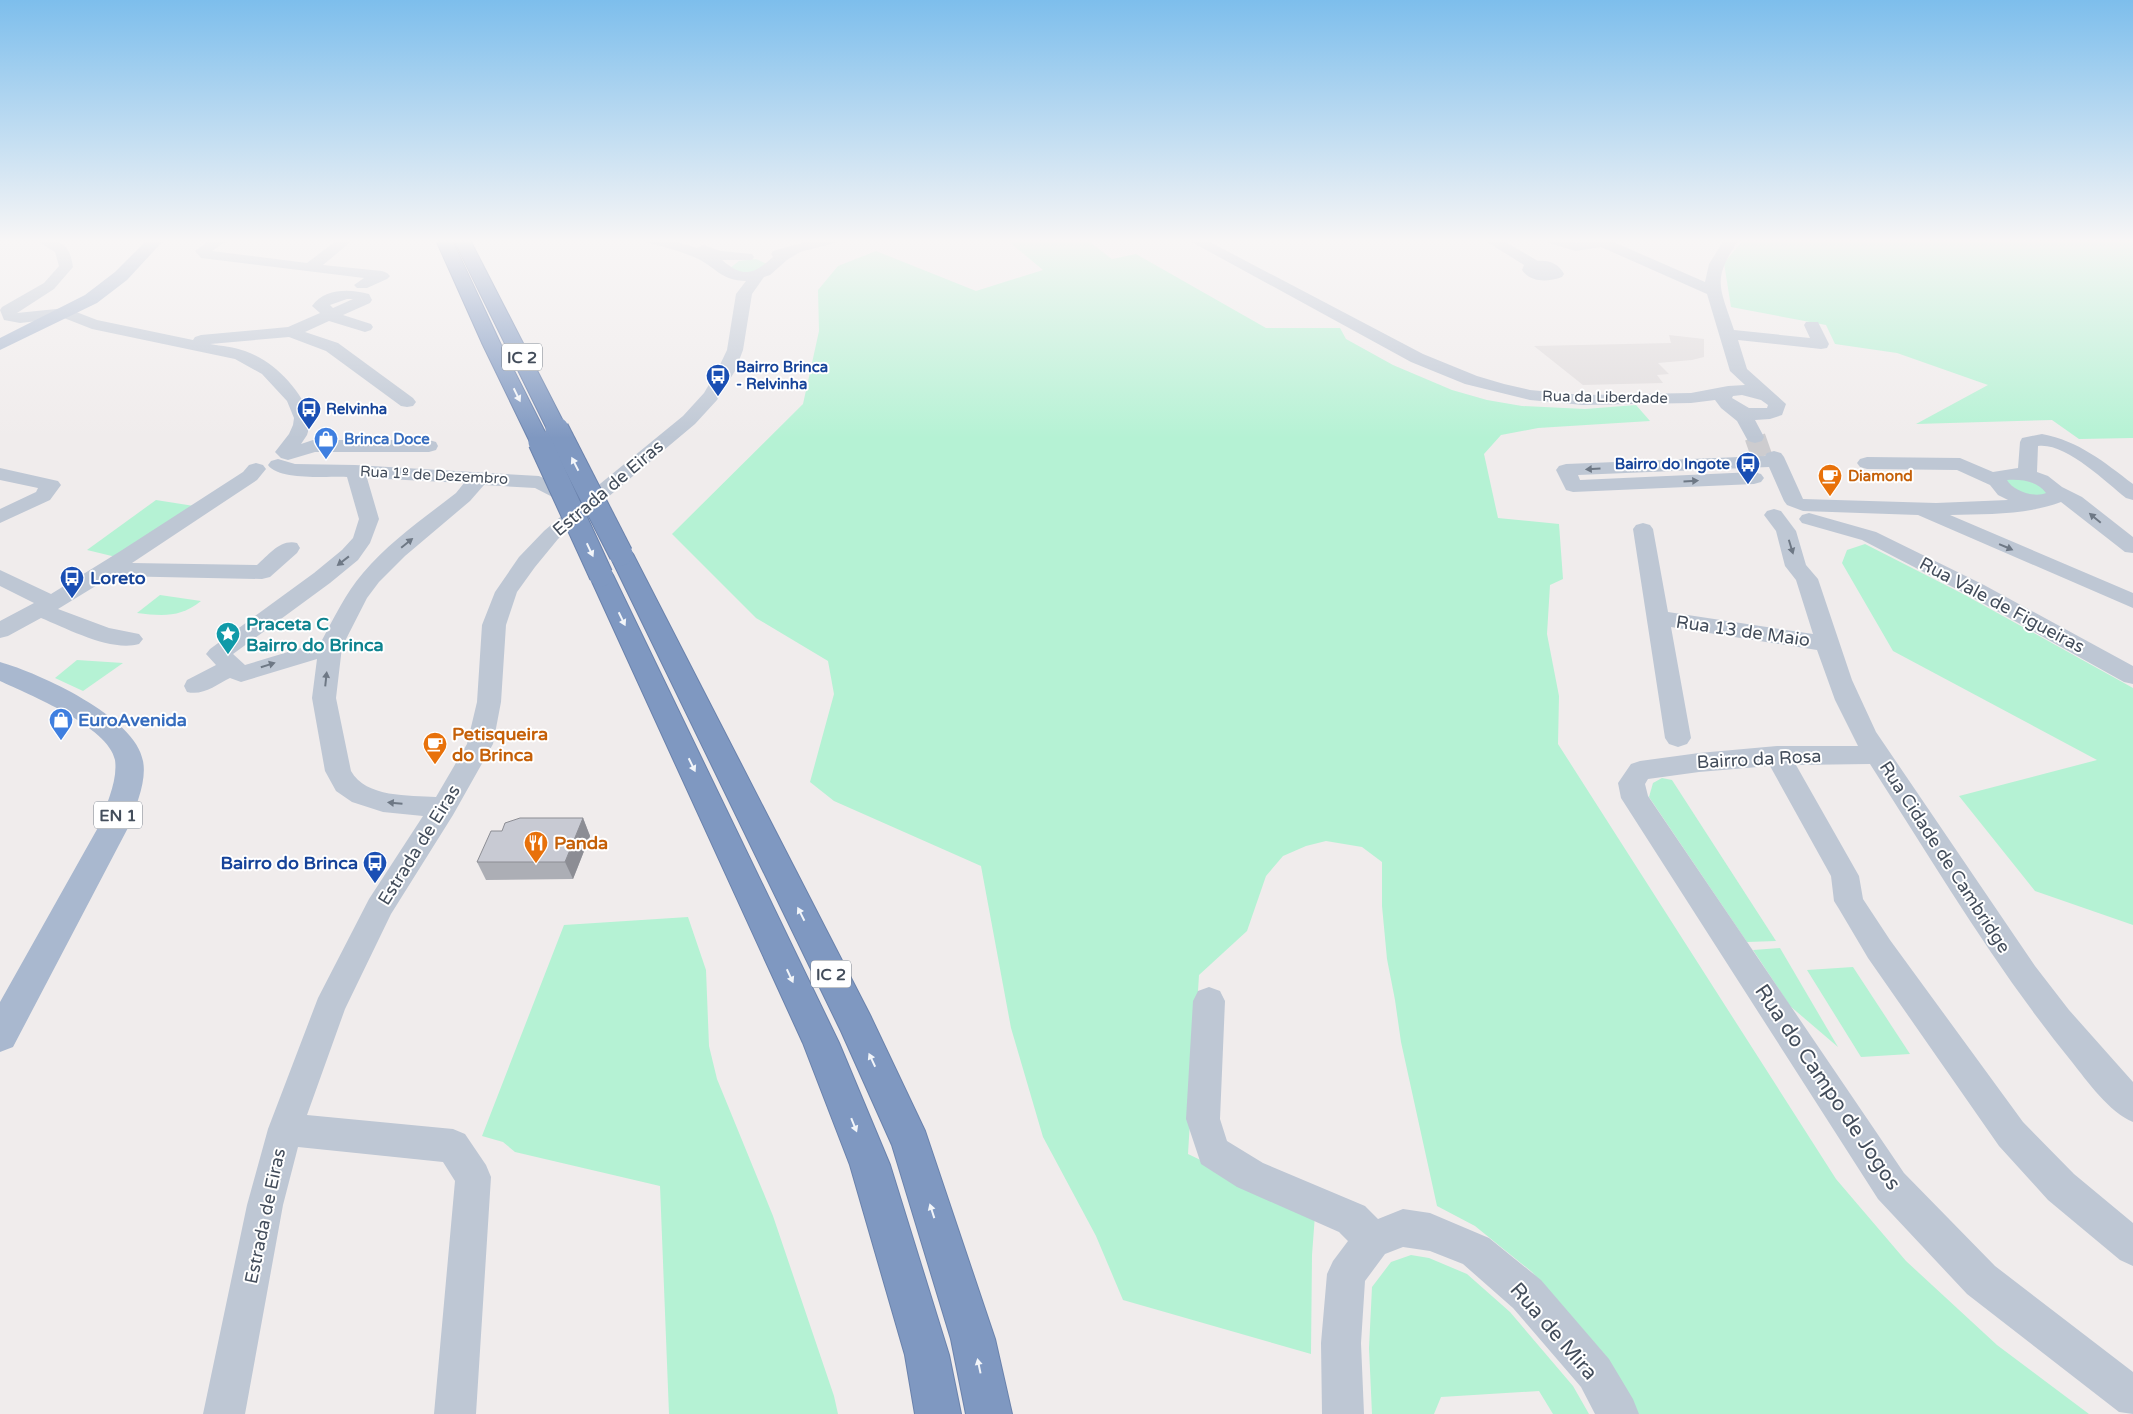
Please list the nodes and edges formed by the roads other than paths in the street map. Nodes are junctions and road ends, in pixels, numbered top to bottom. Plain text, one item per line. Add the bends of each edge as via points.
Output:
1 (15, 306) edge
2 (79, 306) edge
3 (478, 306) edge
4 (493, 306) edge
5 (742, 306) edge
6 (1319, 306) edge
7 (1720, 306) edge
8 (66, 313) junction
9 (25, 324) junction
10 (92, 324) junction
11 (1812, 325) dead end
12 (365, 327) dead end
13 (291, 332) junction
14 (1728, 334) junction
15 (240, 335) junction
16 (189, 344) junction
17 (0, 345) edge
18 (218, 350) junction
19 (1739, 371) junction
20 (1729, 400) junction
21 (407, 402) dead end
22 (1769, 405) junction
23 (549, 436) junction
24 (429, 446) dead end
25 (274, 459) junction
26 (1867, 463) dead end
27 (1763, 464) junction
28 (355, 471) junction
29 (0, 474) edge
30 (479, 478) junction
31 (2010, 480) junction
32 (2133, 494) edge
33 (2050, 496) junction
34 (584, 506) junction
35 (1797, 509) junction
36 (1868, 509) junction
37 (1965, 514) junction
38 (0, 517) edge
39 (1843, 518) junction
40 (1643, 529) dead end
41 (1869, 536) junction
42 (2133, 546) edge
43 (289, 548) dead end
44 (611, 564) junction
45 (110, 569) junction
46 (0, 577) edge
47 (1807, 579) junction
48 (2133, 601) edge
49 (46, 607) junction
50 (1658, 618) junction
51 (0, 631) edge
52 (131, 639) dead end
53 (1829, 644) junction
54 (330, 647) junction
55 (232, 666) junction
56 (0, 671) edge
57 (2133, 676) edge
58 (196, 686) dead end
59 (1678, 738) dead end
60 (1776, 755) junction
61 (1878, 755) junction
62 (1640, 770) joint
63 (443, 808) junction
64 (1210, 1001) dead end
65 (0, 1036) edge
66 (2133, 1106) edge
67 (285, 1129) junction
68 (1372, 1240) junction
69 (2133, 1247) edge
70 (2133, 1398) edge
71 (224, 1414) edge
72 (455, 1414) edge
73 (938, 1414) edge
74 (989, 1414) edge
75 (1344, 1414) edge
76 (1618, 1414) edge

1 - 9 street via 8,310 10,317
2 - 8 main road
3 -> 23 highway, IC 2
4 - 23 highway, IC 2
5 - 34 street, Estrada de Eiras via 735,350 711,396 656,448
6 - 20 street, Rua da Liberdade via 1417,358 1471,380 1530,395 1583,400
7 - 14 street
8 - 9 main road
8 - 10 street
9 - 10 street
9 - 17 main road
10 - 16 street
11 - 14 street via 1821,344
12 - 13 street via 328,316
13 - 15 street
13 - 21 street via 332,347
14 - 19 street
15 - 16 street
15 - 18 street
16 - 18 street
18 - 25 street via 240,355 268,370 294,399 303,418 298,435
19 - 20 street
19 - 22 street
20 - 22 street, Rua da Liberdade via 1751,391
20 - 22 street via 1762,437
23 - 44 highway, IC 2, bridge
24 - 25 street via 313,446
25 - 28 street, Rua 1º de Dezembro via 293,470
25 - 45 street
26 - 31 street via 1983,466
27 -> 27 street via 1566,470 1572,486
27 - 35 street, Rua Cidade de Cambridge
28 - 30 street, Rua 1º de Dezembro
28 -> 55 street via 369,519 363,539 350,555 322,578 218,654
29 - 38 street via 51,485 43,496
30 - 34 street, Rua 1º de Dezembro via 539,482
54 -> 30 street via 356,597 371,577 463,497
31 - 32 street via 2028,442 2038,439 2061,443
31 - 33 street via 2040,480
31 - 33 street via 2022,498
31 - 37 street via 1998,496
33 - 37 street via 2023,505
42 -> 33 street via 2075,501
34 - 63 street, Estrada de Eiras via 545,542 506,592 494,625 489,702 480,744
35 - 36 street via 1849,506
35 - 39 street, Rua Vale de Figueiras
35 - 41 street, Rua Vale de Figueiras
35 - 47 street, Rua Cidade de Cambridge via 1814,567
35 -> 47 street, Rua Cidade de Cambridge via 1786,531 1796,566
36 - 37 street via 1919,509
36 - 39 street
37 -> 48 street
39 - 41 street, Rua Vale de Figueiras
40 - 50 street, Rua 13 de Maio
41 - 57 street, Rua Vale de Figueiras
43 - 45 street via 262,572
44 -> 73 highway, IC 2 via 714,812 832,1069 870,1165 927,1355
74 -> 44 highway, IC 2 via 973,1339 911,1144 857,1026
45 - 49 street
46 - 49 street
47 - 53 street, Rua Cidade de Cambridge
49 - 51 street
49 - 52 street via 105,635
50 - 53 street, Rua 13 de Maio
50 - 59 street, Rua 13 de Maio
53 - 61 street, Rua Cidade de Cambridge via 1853,716
55 -> 54 street via 241,674
63 -> 54 street via 383,802 362,795 345,784 338,771 324,698
55 - 58 street
56 - 65 main road, EN 1 via 94,717 123,743 129,760 126,789 115,824
60 - 61 street, Bairro da Rosa
60 - 62 street, Bairro da Rosa
60 - 69 street via 1845,876 1849,901 1879,949 2011,1134 2061,1187
61 - 66 street, Rua Cidade de Cambridge via 2024,977 2087,1059
62 - 70 street, Rua do Campo de Jogos via 1631,783 1635,798 1891,1186 1981,1280
63 - 67 street, Estrada de Eiras via 379,907 328,1008
64 - 68 street via 1203,1119 1213,1152 1250,1175 1352,1218
67 - 71 street, Estrada de Eiras via 265,1205
67 - 72 street via 453,1146 473,1177
68 - 75 street via 1346,1274 1341,1343
68 - 76 street, Rua de Mira via 1403,1228 1430,1232 1476,1252 1527,1294 1595,1373

